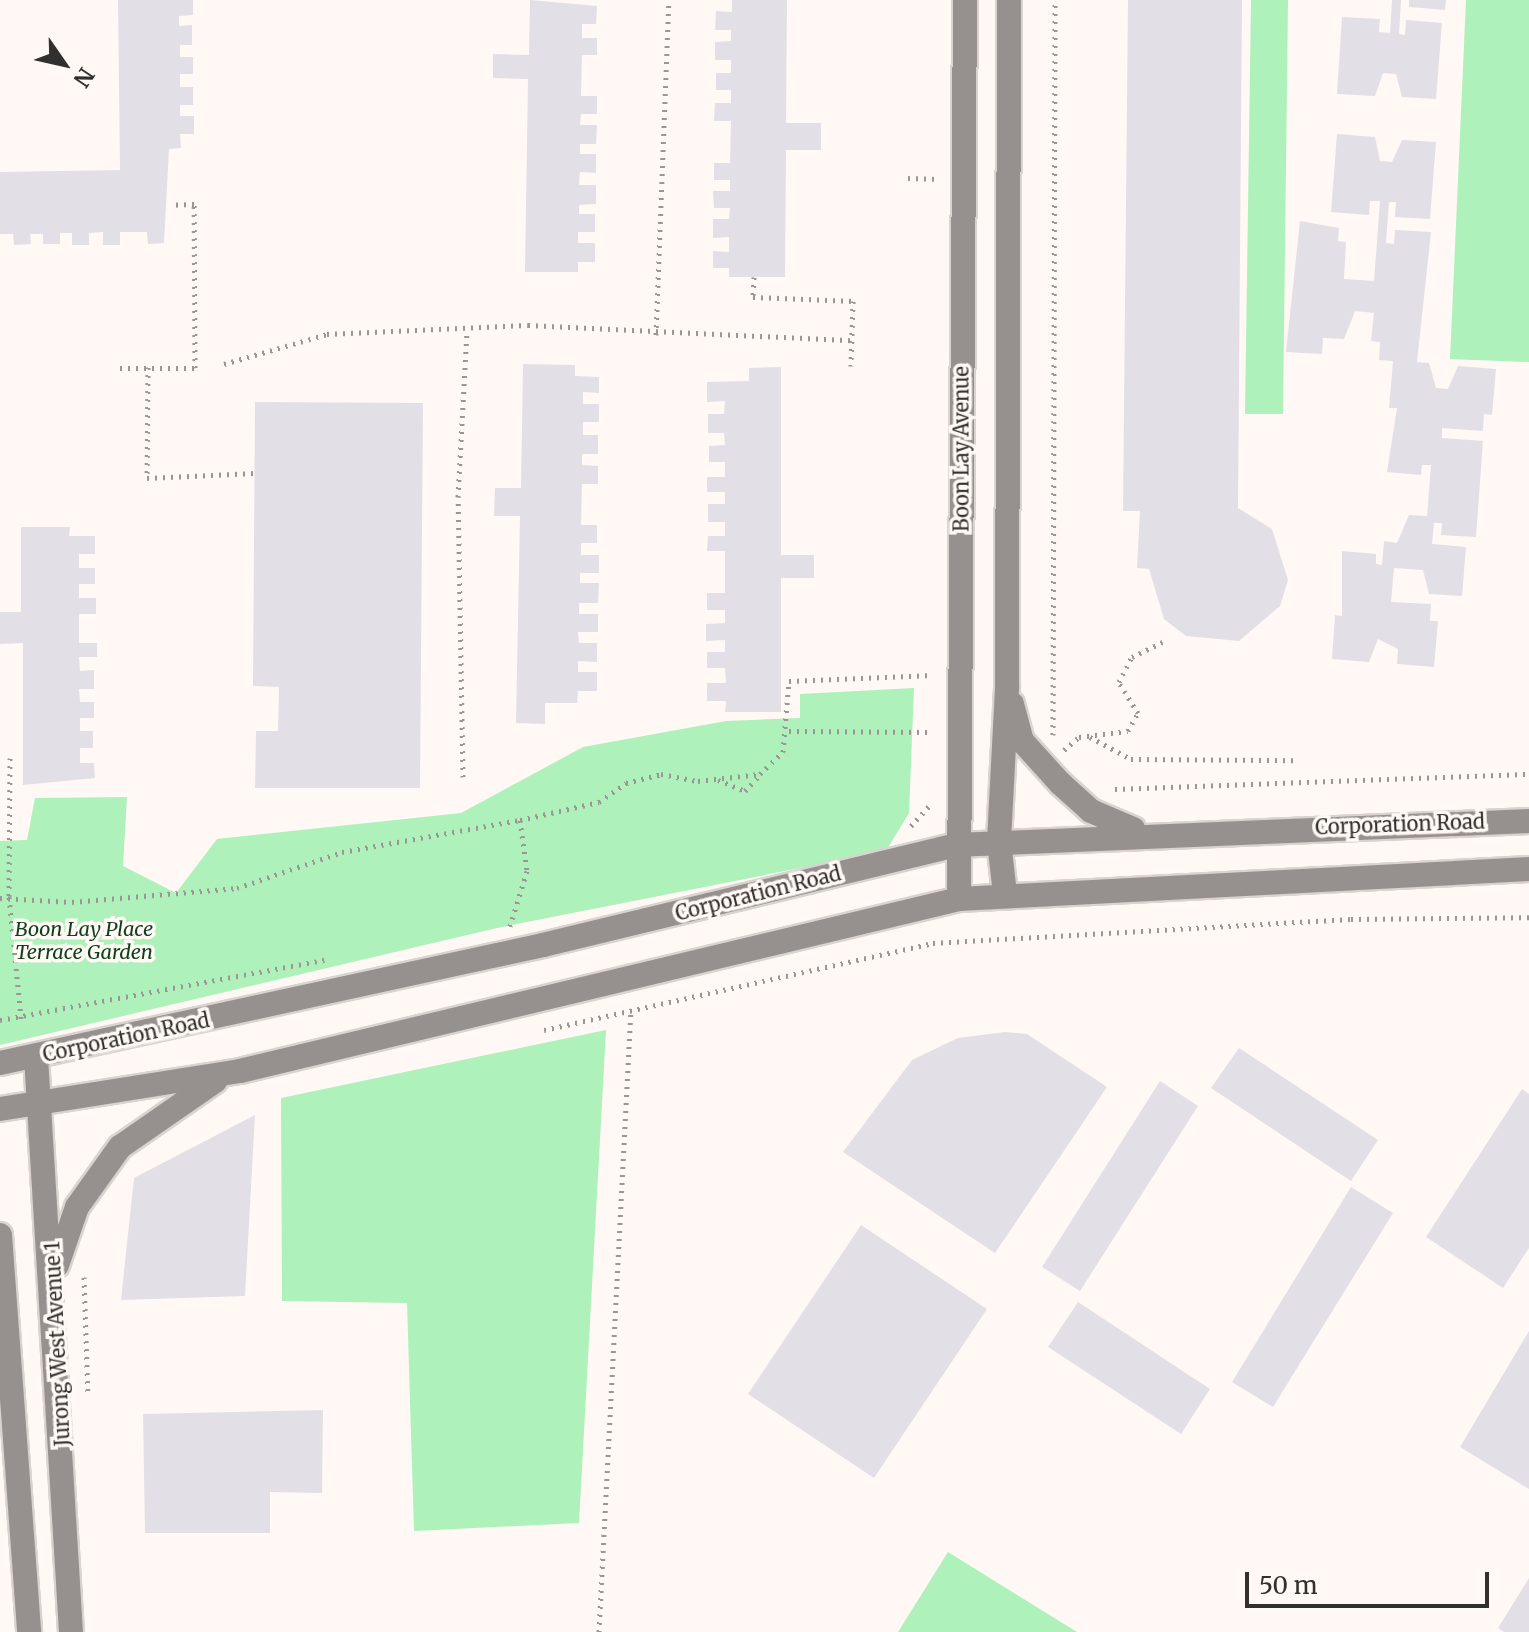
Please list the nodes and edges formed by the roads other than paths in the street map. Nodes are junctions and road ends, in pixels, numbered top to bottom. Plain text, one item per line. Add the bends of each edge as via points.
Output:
1 (965, 0) edge
2 (1009, 0) edge
3 (1007, 686) junction
4 (1529, 821) edge
5 (1139, 832) junction
6 (999, 841) junction
7 (956, 845) junction
8 (1529, 869) edge
9 (1005, 894) junction
10 (959, 899) junction
11 (36, 1057) junction
12 (0, 1063) edge
13 (240, 1071) junction
14 (43, 1102) junction
15 (0, 1109) edge
16 (0, 1235) edge
17 (53, 1275) junction
18 (1, 1276) edge
19 (29, 1632) edge
20 (71, 1632) edge

1 - 7 main road, Boon Lay Avenue
2 - 3 main road
3 - 5 main road via 1032,752 1091,811
3 - 6 main road
4 - 5 main road, Corporation Road
5 - 6 main road, Corporation Road
6 - 7 main road, Corporation Road
6 - 9 main road
7 - 10 main road, Boon Lay Avenue
7 - 11 main road, Corporation Road
8 - 9 main road
9 - 10 main road
10 - 13 main road
11 - 12 main road, Corporation Road
11 - 14 main road, Jurong West Avenue 1
13 - 14 main road
13 - 17 main road via 192,1092 120,1147 77,1207
14 - 15 main road
14 - 17 main road, Jurong West Avenue 1
16 - 18 main road
17 - 20 main road, Jurong West Avenue 1
18 - 19 main road

